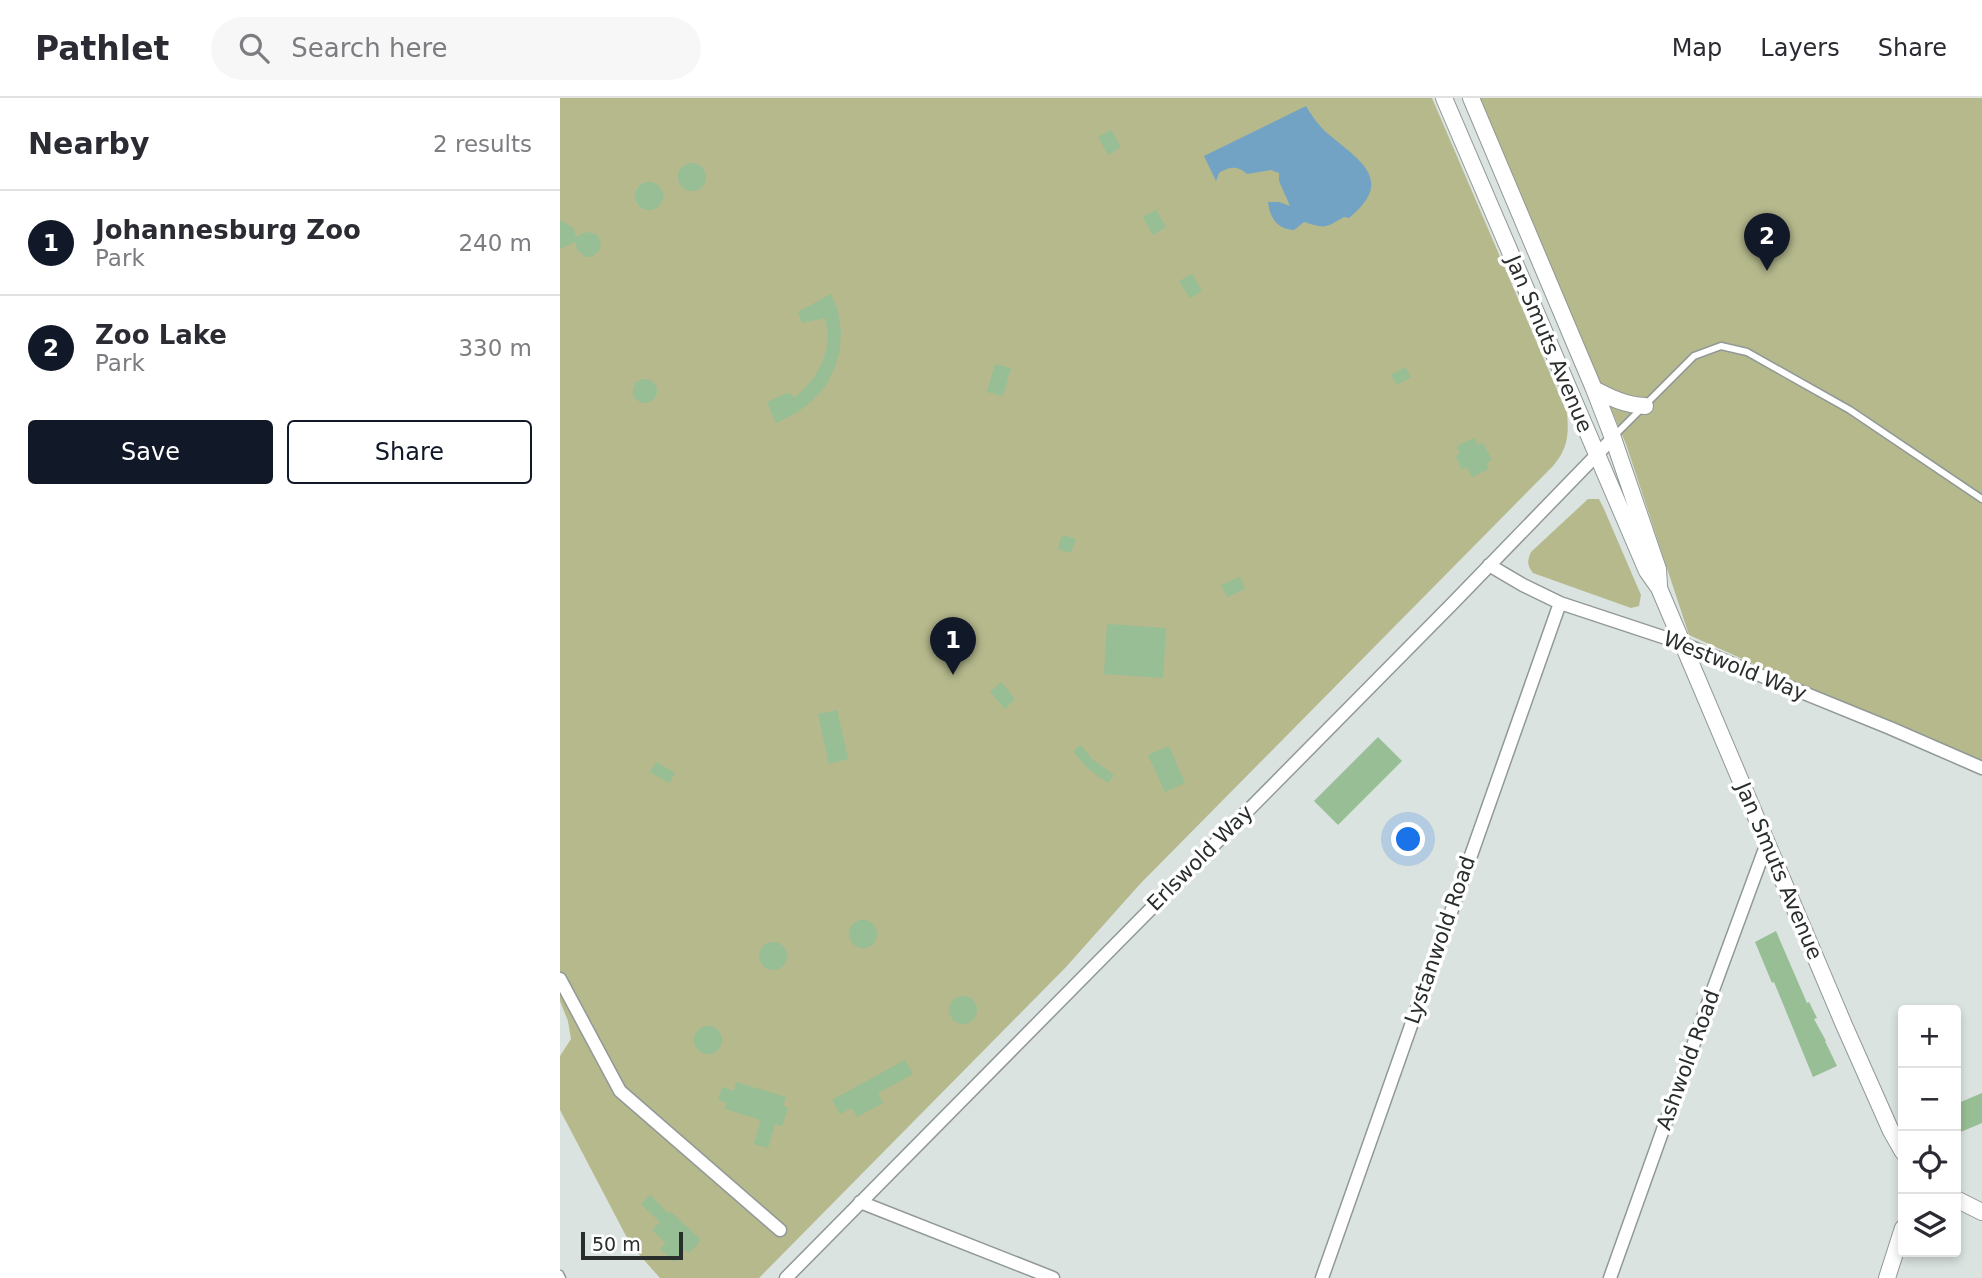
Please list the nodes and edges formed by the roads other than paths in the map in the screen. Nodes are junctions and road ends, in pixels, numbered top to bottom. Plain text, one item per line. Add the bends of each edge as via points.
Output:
1 (1436, 98) edge
2 (1444, 98) edge
3 (1471, 98) edge
4 (1456, 127) junction
5 (1594, 389) junction
6 (1645, 406) junction
7 (1613, 438) junction
8 (1597, 455) junction
9 (1982, 499) edge
10 (1489, 565) junction
11 (1659, 587) junction
12 (1560, 603) junction
13 (1681, 643) junction
14 (1982, 768) edge
15 (1768, 843) junction
16 (560, 979) edge
17 (1898, 1144) edge
18 (860, 1202) junction
19 (1961, 1202) edge
20 (1982, 1212) edge
21 (780, 1230) dead end
22 (1898, 1244) edge
23 (786, 1278) edge
24 (1053, 1278) edge
25 (1322, 1278) edge
26 (1611, 1278) edge
27 (1887, 1278) edge

1 - 4 lane
2 - 4 main road, Jan Smuts Avenue
3 - 5 main road, Jan Smuts Avenue
4 - 8 main road, Jan Smuts Avenue
5 - 6 main road via 1618,401
5 - 7 main road, Jan Smuts Avenue
6 - 7 lane
6 - 9 lane via 1694,356 1721,346 1740,349 1850,410
7 - 8 street, Erlswold Way
7 - 11 main road, Jan Smuts Avenue via 1658,569
8 - 10 street, Erlswold Way
8 - 11 main road, Jan Smuts Avenue via 1647,571
10 - 12 street, Westwold Way
10 - 18 street, Erlswold Way
11 - 13 main road, Jan Smuts Avenue
12 - 13 street, Westwold Way
12 - 25 street, Lystanwold Road
13 - 14 street, Westwold Way
13 - 15 main road, Jan Smuts Avenue
15 - 17 main road, Jan Smuts Avenue
15 - 26 street, Ashwold Road
16 - 21 street via 620,1091
18 - 23 street, Erlswold Way
18 - 24 street
19 - 20 main road
22 - 27 main road

